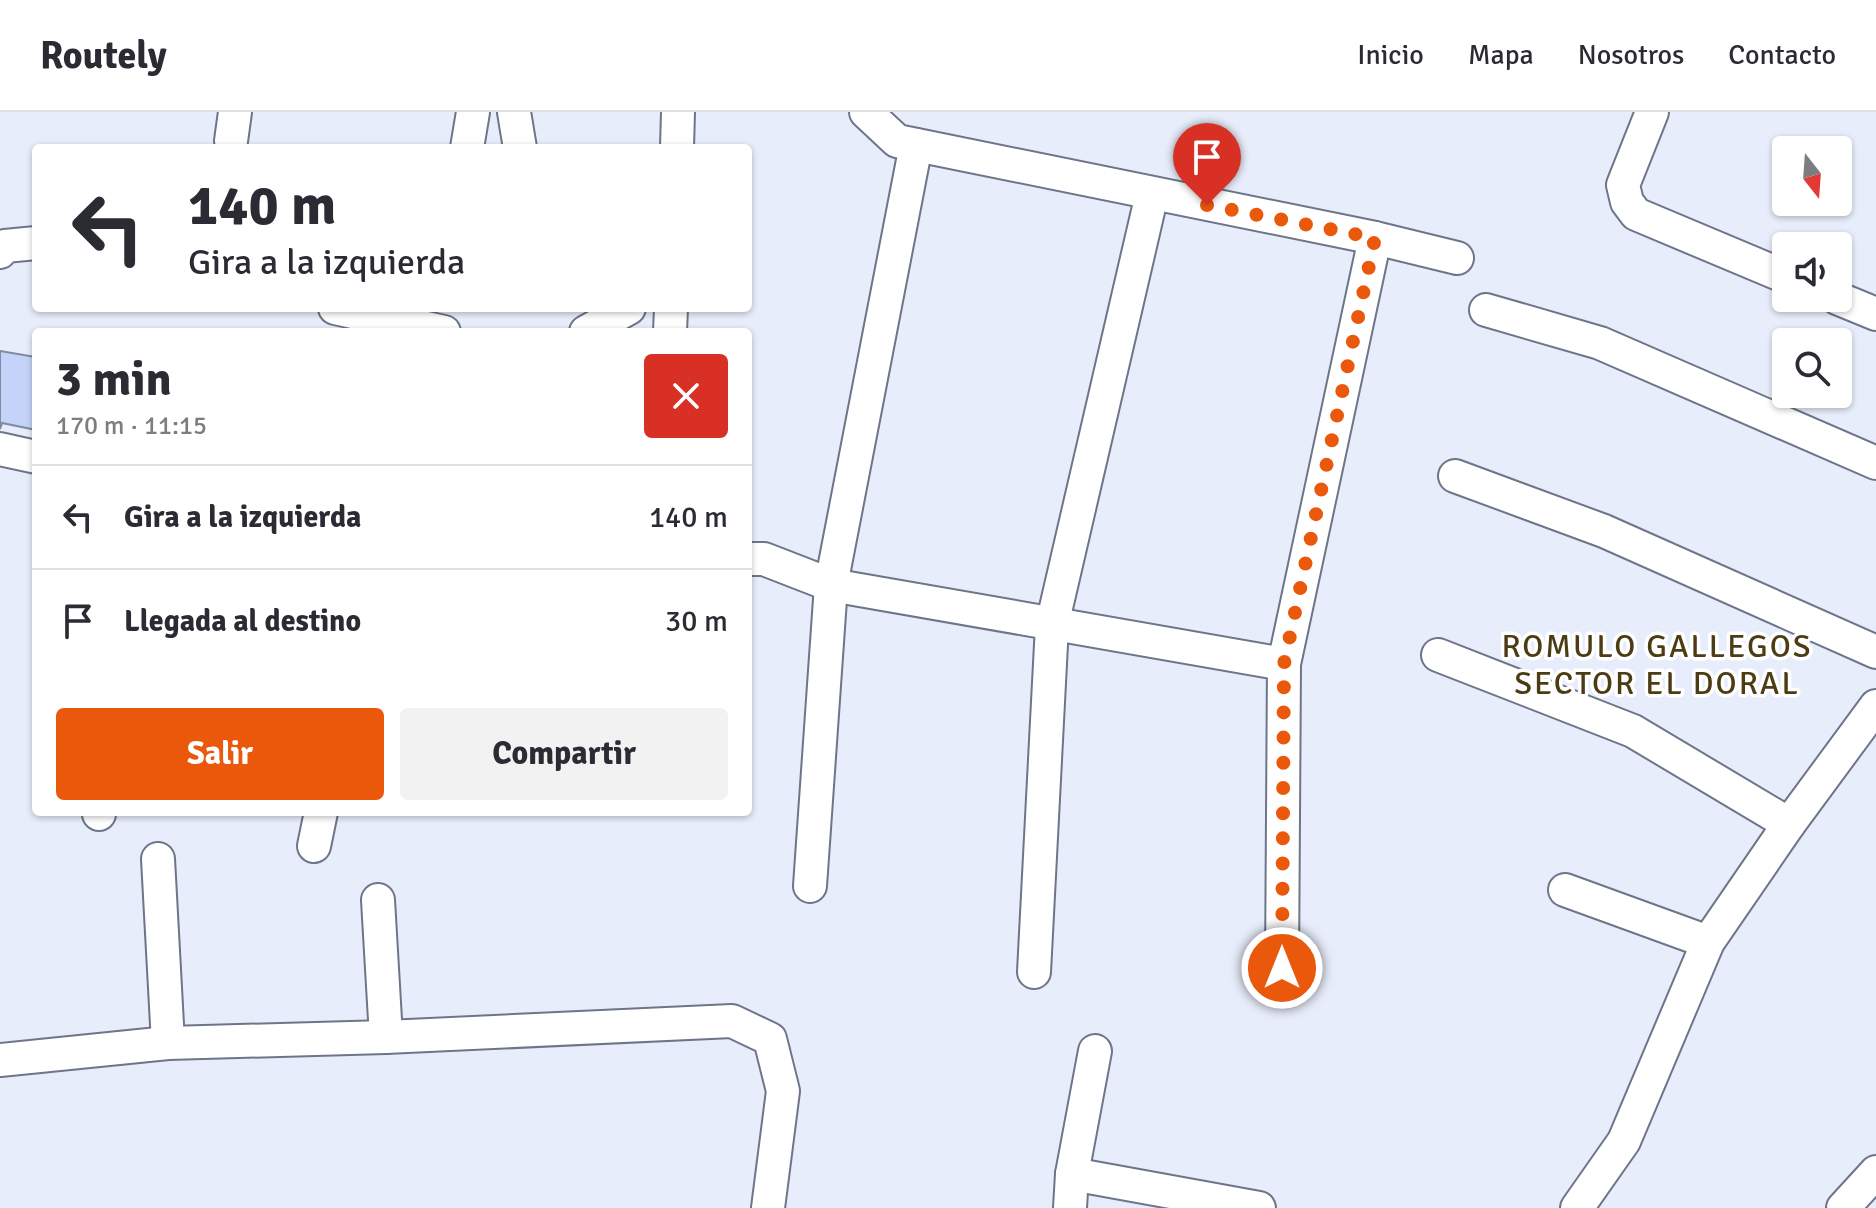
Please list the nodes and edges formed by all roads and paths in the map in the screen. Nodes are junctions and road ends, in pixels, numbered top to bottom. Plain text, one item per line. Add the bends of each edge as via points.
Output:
1 (473, 112) edge
2 (514, 112) edge
3 (678, 112) edge
4 (866, 112) edge
5 (1652, 112) edge
6 (468, 144) edge
7 (519, 144) edge
8 (677, 144) edge
9 (916, 145) junction
10 (1152, 194) junction
11 (1375, 238) junction
12 (32, 243) edge
13 (0, 252) edge
14 (1457, 258) dead end
15 (1772, 271) edge
16 (1852, 304) edge
17 (1486, 310) dead end
18 (353, 312) edge
19 (622, 312) edge
20 (1876, 314) edge
21 (426, 328) edge
22 (593, 328) edge
23 (0, 449) edge
24 (32, 456) edge
25 (1876, 463) edge
26 (1455, 476) dead end
27 (753, 551) edge
28 (831, 585) junction
29 (1052, 625) junction
30 (1876, 652) edge
31 (1438, 655) dead end
32 (1284, 664) junction
33 (1876, 706) edge
34 (320, 816) edge
35 (1789, 824) junction
36 (314, 846) dead end
37 (158, 859) dead end
38 (810, 886) dead end
39 (1565, 890) dead end
40 (378, 900) dead end
41 (1708, 942) junction
42 (1282, 968) dead end
43 (1034, 972) dead end
44 (386, 1037) junction
45 (168, 1043) junction
46 (1095, 1051) dead end
47 (0, 1060) edge
48 (1876, 1172) edge
49 (1072, 1174) junction
50 (768, 1208) edge
51 (1070, 1208) edge
52 (1259, 1208) edge
53 (1577, 1208) edge
54 (1843, 1208) edge

1 - 6 street
2 - 7 street
3 - 8 street
4 - 9 street via 897,141
5 - 15 street via 1623,185 1636,214
9 - 10 street
9 - 28 street
10 - 11 street
10 - 29 street
11 - 14 street
11 - 32 street
12 - 13 street via 5,246
16 - 20 street
17 - 25 street via 1600,343
18 - 21 street
19 - 22 street
23 - 24 street
26 - 30 street via 1604,531
27 - 28 street
28 - 29 street
28 - 38 street
29 - 32 street
29 - 43 street
31 - 35 street via 1633,731
32 - 42 street
33 - 35 street
34 - 36 street
35 - 41 street
37 - 45 street
39 - 41 street
40 - 44 street
41 - 53 street via 1624,1141
44 - 45 street
44 - 50 street via 732,1021 770,1039 783,1091
45 - 47 street
46 - 49 street
48 - 54 street
49 - 51 street
49 - 52 street

